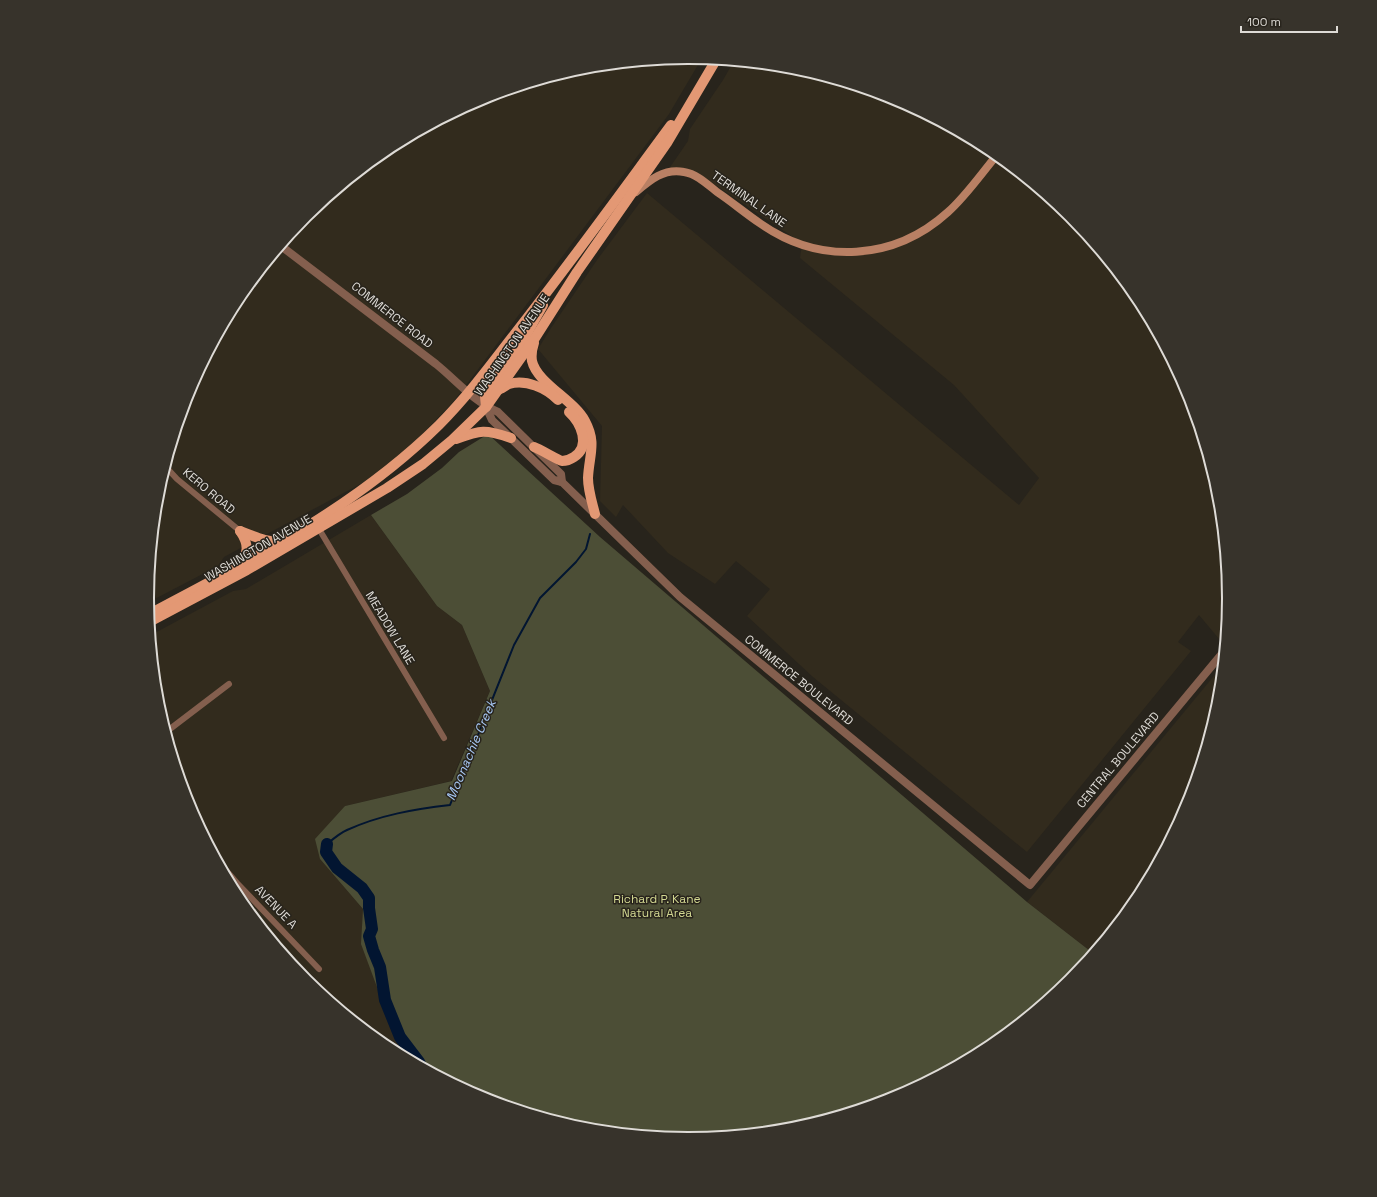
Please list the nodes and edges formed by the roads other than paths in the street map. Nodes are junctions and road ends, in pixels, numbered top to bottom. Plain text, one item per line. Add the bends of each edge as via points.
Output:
1 (713, 65) edge
2 (702, 83) junction
3 (993, 160) edge
4 (628, 199) junction
5 (285, 249) edge
6 (556, 280) junction
7 (535, 338) junction
8 (498, 390) junction
9 (468, 394) junction
10 (486, 406) junction
11 (510, 438) junction
12 (452, 440) junction
13 (534, 446) junction
14 (169, 471) edge
15 (562, 482) junction
16 (595, 514) junction
17 (319, 529) junction
18 (240, 531) junction
19 (284, 540) junction
20 (238, 567) junction
21 (154, 611) edge
22 (155, 619) edge
23 (1219, 657) edge
24 (228, 684) dead end
25 (170, 729) edge
26 (444, 738) dead end
27 (235, 881) edge
28 (1030, 885) joint
29 (319, 969) dead end

1 - 2 main road, WASHINGTON AVENUE
2 - 4 main road, WASHINGTON AVENUE via 667,143
2 - 6 main road, WASHINGTON AVENUE
3 - 4 main road, TERMINAL LANE via 956,204 937,221 905,240 862,252 822,250 785,239 699,178 684,172 667,172 659,175
4 - 7 main road, WASHINGTON AVENUE
5 - 9 street, COMMERCE ROAD via 440,368
6 - 9 main road, WASHINGTON AVENUE
6 - 10 main road via 519,348 490,386 485,396
7 - 8 main road, WASHINGTON AVENUE
7 - 16 main road via 532,355 534,368 578,411 588,426 592,445 588,488
8 - 10 main road, WASHINGTON AVENUE
8 - 13 main road via 508,384 524,383 540,387 575,417 583,433 583,446 572,459 562,461
9 - 10 street, COMMERCE ROAD
9 - 19 main road, WASHINGTON AVENUE via 438,427 374,481 338,507
10 - 11 street, COMMERCE BOULEVARD via 492,420
10 - 12 main road, WASHINGTON AVENUE
10 - 13 street, COMMERCE BOULEVARD via 498,412
11 - 12 main road via 482,430
11 - 15 street, COMMERCE BOULEVARD via 554,480
12 - 17 main road, WASHINGTON AVENUE via 423,464
13 - 15 street, COMMERCE BOULEVARD via 561,474
14 - 18 street, KERO ROAD
15 - 16 street, COMMERCE BOULEVARD
16 - 28 street, COMMERCE BOULEVARD via 680,597
17 - 22 main road, WASHINGTON AVENUE
17 - 26 street, MEADOW LANE
18 - 19 main road via 273,542
18 - 20 main road via 246,539 247,550
19 - 20 main road, WASHINGTON AVENUE
20 - 21 main road, WASHINGTON AVENUE
23 - 28 street, CENTRAL BOULEVARD
24 - 25 street
27 - 29 street, AVENUE A

